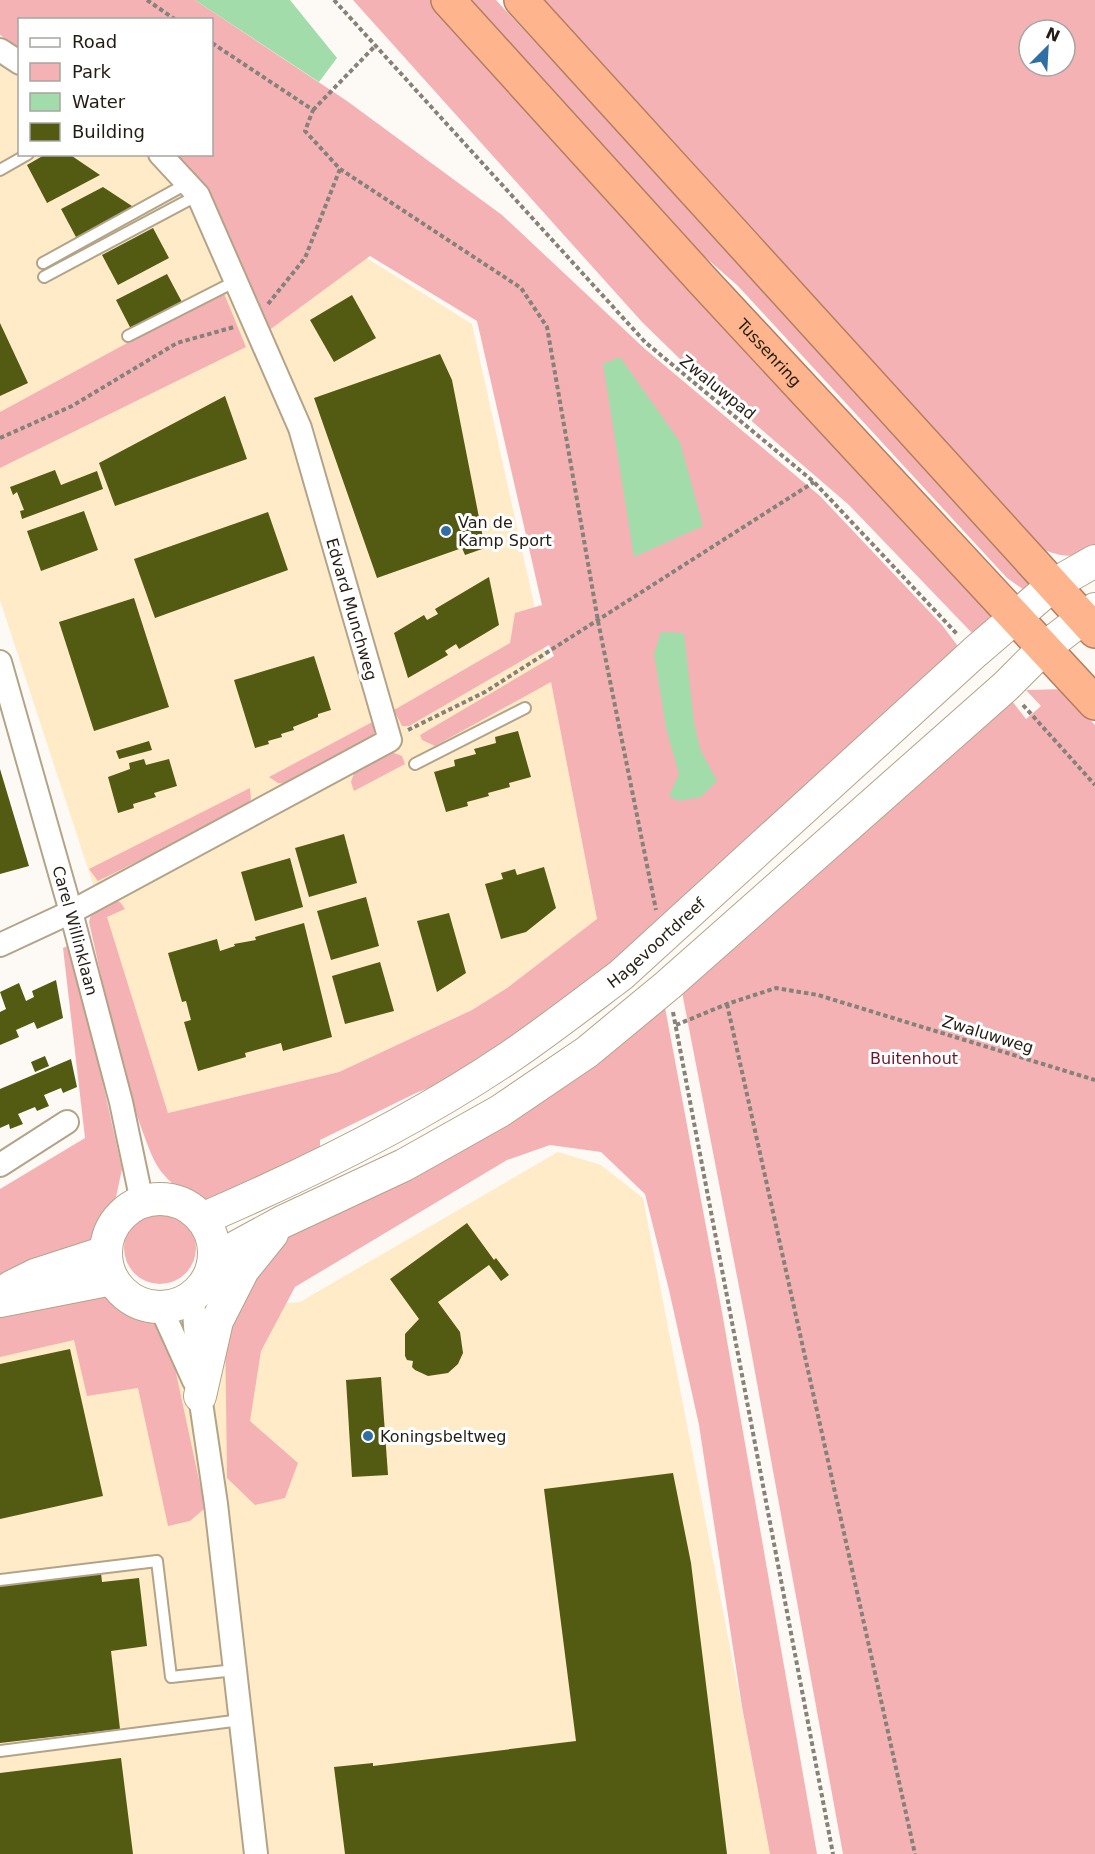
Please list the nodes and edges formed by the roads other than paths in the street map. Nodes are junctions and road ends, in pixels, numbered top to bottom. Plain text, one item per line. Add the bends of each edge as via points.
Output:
1 (448, 0) edge
2 (521, 0) edge
3 (0, 50) edge
4 (18, 62) edge
5 (24, 156) edge
6 (162, 156) edge
7 (0, 170) edge
8 (193, 189) junction
9 (43, 263) dead end
10 (44, 278) dead end
11 (234, 282) junction
12 (128, 336) dead end
13 (1095, 561) edge
14 (1053, 585) junction
15 (1015, 619) junction
16 (1091, 619) edge
17 (1043, 649) junction
18 (1, 669) edge
19 (1095, 703) edge
20 (525, 708) dead end
21 (415, 764) dead end
22 (71, 912) junction
23 (0, 945) edge
24 (67, 1122) dead end
25 (0, 1165) edge
26 (142, 1202) junction
27 (202, 1219) junction
28 (282, 1222) junction
29 (214, 1259) junction
30 (109, 1265) junction
31 (0, 1292) edge
32 (193, 1297) junction
33 (0, 1301) edge
34 (161, 1308) junction
35 (200, 1396) junction
36 (0, 1580) edge
37 (235, 1670) junction
38 (241, 1720) junction
39 (0, 1750) edge
40 (256, 1854) edge

1 - 15 highway, Tussenring
2 - 14 highway
3 - 4 street
5 - 7 lane
6 - 8 street, Edvard Munchweg
8 - 9 lane
8 - 10 lane
8 - 11 street, Edvard Munchweg
11 - 12 lane
11 - 22 street, Edvard Munchweg via 300,428 390,740
13 - 14 main road, Hagevoortdreef
14 - 15 main road, Hagevoortdreef
14 - 16 highway
15 - 17 highway, Tussenring
15 - 27 main road, Hagevoortdreef via 621,975 510,1056 382,1133 290,1181
16 - 17 main road
17 - 19 highway, Tussenring
17 - 28 main road via 668,985 587,1052 500,1111 404,1165
18 - 22 street, Carel Willinklaan
20 - 21 lane
22 - 23 street
22 - 26 street, Carel Willinklaan via 121,1102
24 - 25 street
26 - 27 main road via 175,1201
26 - 30 main road via 116,1221 108,1236
27 - 29 main road via 210,1232
28 - 29 main road
28 - 35 main road via 243,1270 217,1321
29 - 32 main road via 210,1274
30 - 31 main road via 35,1275
30 - 33 main road via 42,1295
30 - 34 main road via 121,1291 132,1300
32 - 34 main road
32 - 35 street
34 - 35 street
35 - 37 street
36 - 37 lane via 157,1561 171,1677
37 - 38 street
38 - 39 lane
38 - 40 street

